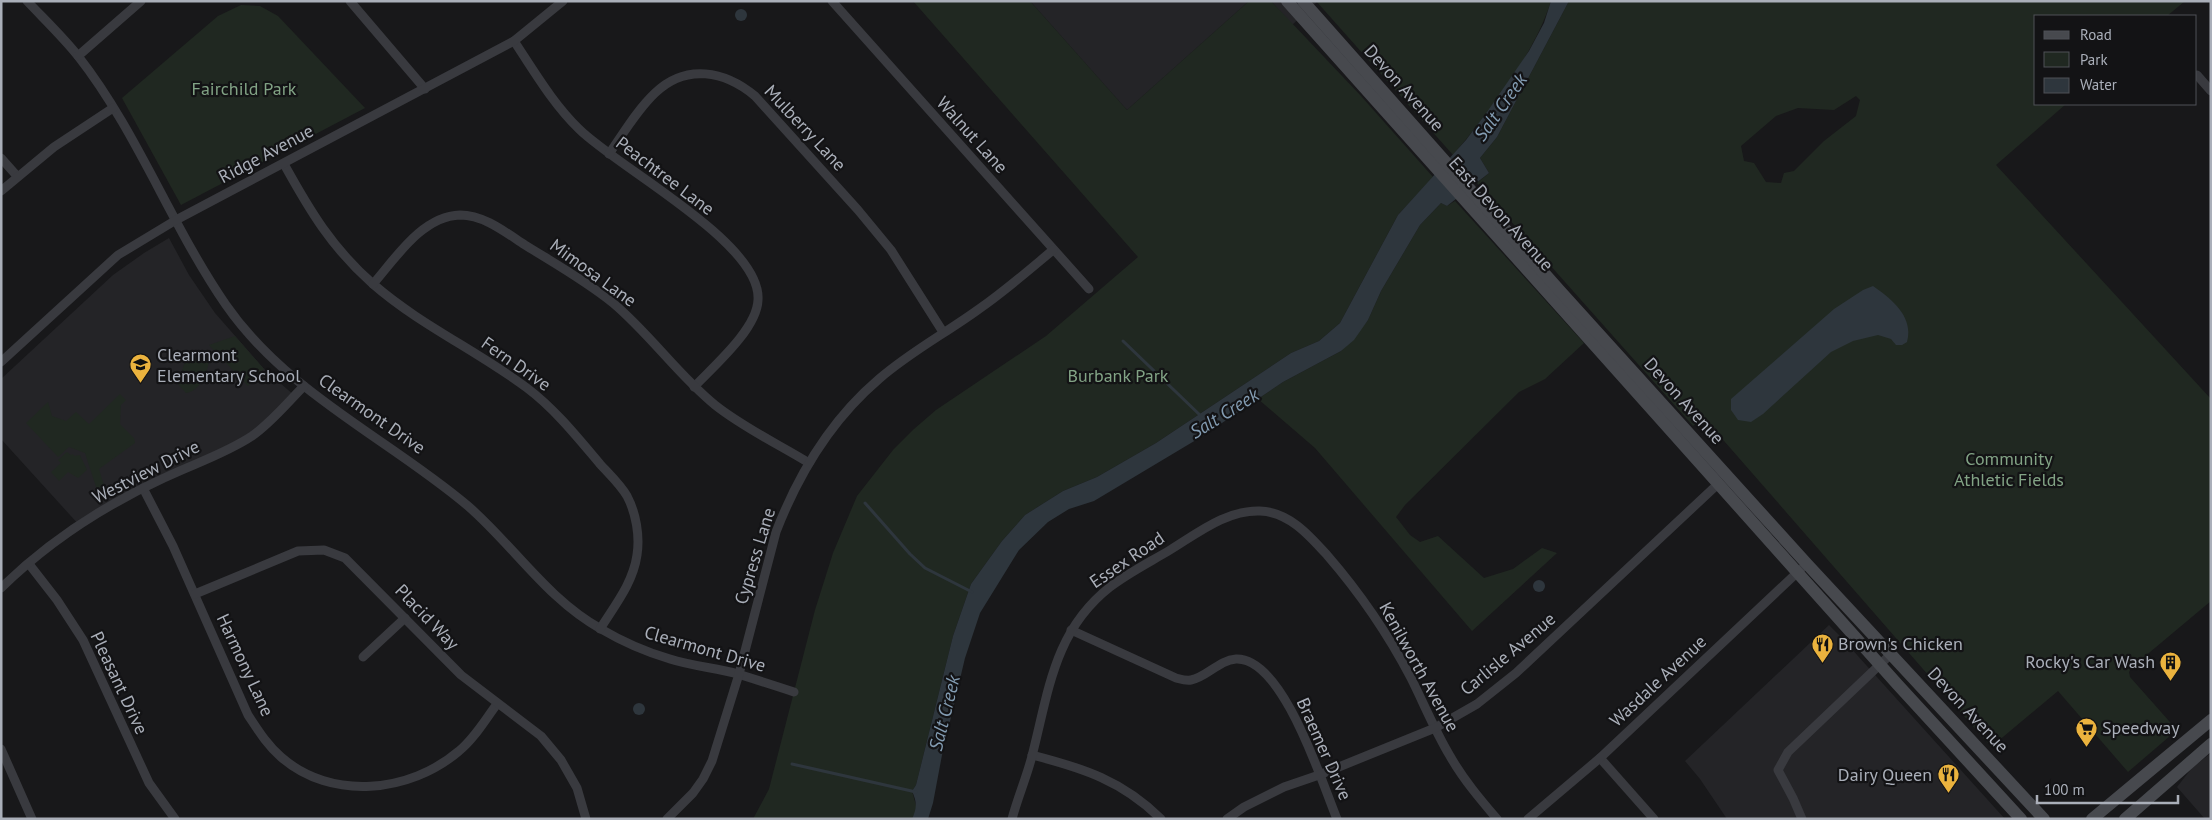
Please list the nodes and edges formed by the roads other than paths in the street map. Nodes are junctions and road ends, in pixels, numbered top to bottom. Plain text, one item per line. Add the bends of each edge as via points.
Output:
1 (27, 1) edge
2 (141, 1) edge
3 (350, 1) edge
4 (563, 1) edge
5 (832, 1) edge
6 (1287, 1) edge
7 (1303, 1) edge
8 (514, 41) junction
9 (78, 56) junction
10 (2197, 75) dead end
11 (425, 88) junction
12 (2211, 90) edge
13 (113, 108) junction
14 (1426, 148) junction
15 (609, 154) junction
16 (1, 158) edge
17 (284, 164) junction
18 (17, 176) junction
19 (1, 191) edge
20 (1479, 207) junction
21 (176, 220) junction
22 (1053, 250) junction
23 (373, 284) junction
24 (1089, 289) dead end
25 (943, 332) junction
26 (1, 362) edge
27 (304, 386) junction
28 (694, 387) junction
29 (1670, 427) joint
30 (809, 464) junction
31 (1719, 483) junction
32 (143, 488) junction
33 (1308, 534) joint
34 (29, 564) junction
35 (1802, 567) junction
36 (1, 588) edge
37 (194, 594) junction
38 (405, 618) junction
39 (600, 629) junction
40 (1071, 630) junction
41 (1891, 654) junction
42 (363, 657) dead end
43 (1880, 665) junction
44 (738, 674) junction
45 (794, 692) dead end
46 (497, 704) junction
47 (2211, 720) edge
48 (1435, 728) junction
49 (2211, 744) edge
50 (1, 749) edge
51 (1032, 755) junction
52 (1600, 758) junction
53 (1319, 775) junction
54 (32, 819) edge
55 (175, 819) edge
56 (586, 819) edge
57 (667, 819) edge
58 (1012, 819) edge
59 (1161, 819) edge
60 (1227, 819) edge
61 (1337, 819) edge
62 (1497, 819) edge
63 (1528, 819) edge
64 (1654, 819) edge
65 (1802, 819) edge
66 (2021, 819) edge
67 (2044, 819) edge
68 (2092, 819) edge
69 (2125, 819) edge

1 - 9 street, Clearmont Drive
2 - 9 street
3 - 11 street
4 - 8 street, Ridge Avenue
5 - 22 street, Walnut Lane
6 - 14 main road, East Devon Avenue
7 - 14 main road, Devon Avenue
8 - 11 street, Ridge Avenue
8 - 15 street, Peachtree Lane via 566,115
9 - 13 street, Clearmont Drive
10 - 12 street
11 - 17 street, Ridge Avenue
13 - 18 street
13 - 21 street, Clearmont Drive
14 - 20 main road, East Devon Avenue
15 - 25 street, Mulberry Lane via 655,93 668,84 684,76 708,74 741,84 891,250
15 - 28 street, Peachtree Lane via 682,204 748,268 756,283 758,308 751,323
16 - 18 street
17 - 21 street, Ridge Avenue
17 - 23 street, Fern Drive via 322,230
18 - 19 street
20 - 29 main road, East Devon Avenue
20 - 35 main road, Devon Avenue
21 - 26 street, Ridge Avenue via 118,255
21 - 27 street, Clearmont Drive via 227,306 264,349
22 - 24 street, Walnut Lane
22 - 25 street, Cypress Lane via 980,308
23 - 28 street, Mimosa Lane via 424,229 459,215 480,218 574,275 613,303
23 - 39 street, Fern Drive via 398,305 527,388 574,433 622,490 636,522 637,554 627,588
25 - 30 street, Cypress Lane via 886,373 858,398
27 - 32 street, Westview Drive via 270,421 233,448
27 - 39 street, Clearmont Drive via 453,493 486,521 567,606
28 - 30 street, Mimosa Lane via 735,420
29 - 31 main road, Devon Avenue
30 - 44 street, Cypress Lane via 776,532
31 - 35 main road, Devon Avenue
31 - 48 street, Carlisle Avenue via 1516,673 1477,704
32 - 34 street, Westview Drive via 112,504
32 - 37 street, Harmony Lane
33 - 40 street, Essex Road via 1293,522 1263,511 1231,515 1110,586
33 - 48 street, Kenilworth Avenue via 1345,576 1382,627
34 - 36 street, Westview Drive
34 - 55 street, Pleasant Drive via 58,600 83,640 149,783
35 - 41 main road, Devon Avenue
35 - 43 main road, Devon Avenue
35 - 52 street, Wasdale Avenue
37 - 38 street, Placid Way via 298,550 324,550 345,558 357,568
37 - 46 street, Harmony Lane via 248,715 264,739 281,757 322,781 368,787 414,778 434,769 460,750
38 - 42 street
38 - 46 street, Placid Way via 461,675
39 - 44 street, Clearmont Drive via 672,660
40 - 51 street, Essex Road via 1050,676
40 - 53 street, Braemer Drive via 1176,678 1190,680 1235,659 1258,666 1286,701
41 - 43 street
41 - 67 main road, Devon Avenue
43 - 65 street via 1788,752 1778,770
43 - 66 main road, Devon Avenue
44 - 45 street, Clearmont Drive
44 - 57 street, Cypress Lane via 712,761 703,779
46 - 56 street, Placid Way via 541,736 561,760 577,788
47 - 68 main road
48 - 53 street, Carlisle Avenue
48 - 62 street, Kenilworth Avenue via 1463,777
49 - 69 main road
50 - 54 street
51 - 58 street, Essex Road
51 - 59 street via 1104,777 1130,793
52 - 63 street, Wasdale Avenue
52 - 64 street
53 - 60 street, Carlisle Avenue via 1244,807
53 - 61 street, Braemer Drive

